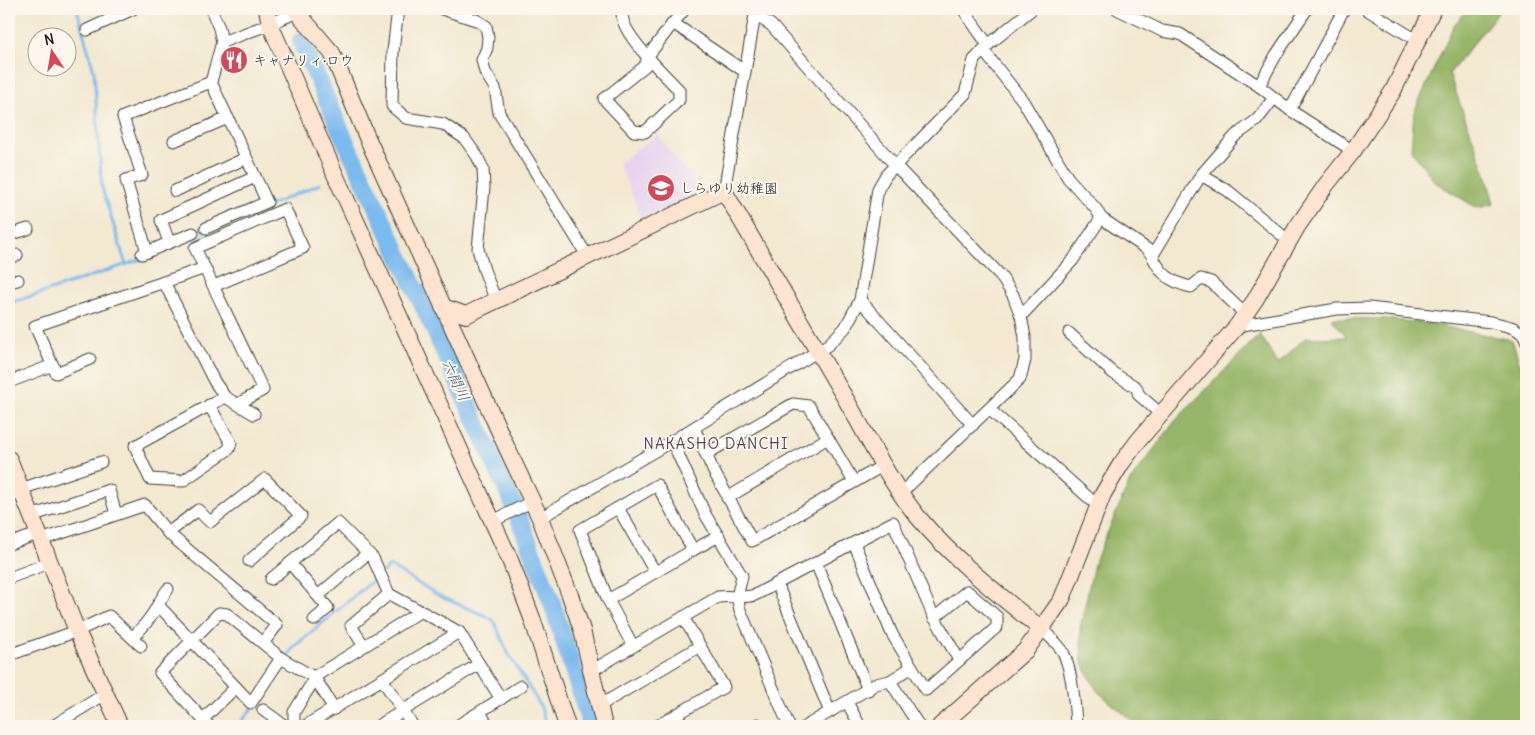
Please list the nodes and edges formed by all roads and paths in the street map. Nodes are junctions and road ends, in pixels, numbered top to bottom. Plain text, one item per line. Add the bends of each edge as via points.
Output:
1 (211, 9) edge
2 (259, 9) edge
3 (398, 9) edge
4 (442, 9) edge
5 (622, 9) edge
6 (685, 9) edge
7 (963, 9) edge
8 (1032, 9) edge
9 (1118, 9) edge
10 (1307, 9) edge
11 (1344, 9) edge
12 (1366, 9) edge
13 (1433, 9) edge
14 (127, 10) edge
15 (298, 10) edge
16 (754, 12) edge
17 (1384, 14) edge
18 (268, 17) edge
19 (673, 23) junction
20 (88, 30) dead end
21 (222, 42) junction
22 (1418, 42) junction
23 (986, 47) junction
24 (648, 56) junction
25 (744, 71) junction
26 (211, 82) junction
27 (1259, 86) junction
28 (1274, 98) junction
29 (1290, 110) junction
30 (228, 118) junction
31 (174, 141) dead end
32 (1353, 151) junction
33 (246, 158) junction
34 (895, 165) junction
35 (1201, 174) junction
36 (255, 178) junction
37 (175, 190) dead end
38 (724, 191) junction
39 (1101, 218) junction
40 (206, 228) dead end
41 (28, 229) dead end
42 (192, 232) dead end
43 (9, 235) edge
44 (1290, 241) junction
45 (168, 242) junction
46 (1152, 254) junction
47 (588, 256) junction
48 (205, 268) junction
49 (164, 282) junction
50 (214, 286) junction
51 (860, 300) junction
52 (496, 301) junction
53 (443, 307) junction
54 (466, 314) junction
55 (1021, 316) junction
56 (1241, 320) junction
57 (1069, 333) dead end
58 (1526, 338) edge
59 (460, 344) junction
60 (818, 352) junction
61 (90, 359) dead end
62 (53, 365) junction
63 (9, 382) edge
64 (225, 397) junction
65 (238, 404) junction
66 (209, 406) junction
67 (989, 409) junction
68 (254, 414) dead end
69 (1162, 415) junction
70 (973, 424) junction
71 (694, 428) junction
72 (828, 438) junction
73 (672, 441) junction
74 (706, 454) junction
75 (9, 459) edge
76 (101, 462) dead end
77 (884, 465) junction
78 (854, 482) junction
79 (17, 493) edge
80 (901, 493) junction
81 (727, 498) junction
82 (528, 504) junction
83 (1098, 506) junction
84 (618, 508) junction
85 (116, 514) junction
86 (32, 516) junction
87 (501, 517) junction
88 (540, 518) junction
89 (168, 532) junction
90 (719, 536) junction
91 (39, 537) junction
92 (854, 542) junction
93 (9, 544) edge
94 (693, 550) junction
95 (368, 553) junction
96 (249, 561) dead end
97 (49, 563) junction
98 (290, 563) junction
99 (816, 563) junction
100 (654, 572) junction
101 (9, 578) edge
102 (271, 579) dead end
103 (777, 584) junction
104 (168, 589) dead end
105 (389, 594) junction
106 (318, 596) junction
107 (737, 597) junction
108 (608, 600) junction
109 (158, 605) junction
110 (421, 610) junction
111 (683, 618) junction
112 (934, 618) junction
113 (314, 620) dead end
114 (1041, 629) junction
115 (77, 631) junction
116 (459, 632) junction
117 (192, 641) junction
118 (264, 642) junction
119 (364, 646) junction
120 (633, 646) junction
121 (700, 646) junction
122 (9, 655) edge
123 (283, 659) junction
124 (959, 660) junction
125 (479, 664) junction
126 (912, 667) junction
127 (591, 670) junction
128 (315, 678) junction
129 (382, 679) junction
130 (890, 680) junction
131 (521, 686) dead end
132 (236, 688) junction
133 (868, 690) junction
134 (105, 694) junction
135 (501, 699) junction
136 (847, 702) junction
137 (599, 706) junction
138 (334, 709) junction
139 (263, 710) dead end
140 (403, 711) junction
141 (480, 712) junction
142 (830, 712) junction
143 (206, 723) edge
144 (54, 726) edge
145 (120, 726) edge
146 (285, 726) edge
147 (294, 726) edge
148 (305, 726) edge
149 (378, 726) edge
150 (413, 726) edge
151 (457, 726) edge
152 (488, 726) edge
153 (567, 726) edge
154 (604, 726) edge
155 (657, 726) edge
156 (755, 726) edge
157 (759, 726) edge
158 (789, 726) edge
159 (806, 726) edge
160 (860, 726) edge
161 (919, 726) edge
162 (940, 726) edge
163 (1076, 726) edge

1 - 21 street
2 - 18 street
3 - 52 street via 392,106 406,118 443,124 464,138 478,156 483,168 484,188 478,249
4 - 47 street via 486,26 487,48 482,60 495,88 499,112
5 - 24 street via 623,21 630,34
6 - 19 street
7 - 23 street
8 - 23 street
9 - 27 street via 1162,32 1180,34
10 - 27 street
11 - 29 street
12 - 17 street
13 - 22 street
14 - 20 street
15 - 18 street
15 - 53 street via 332,53
16 - 25 street
16 - 34 street via 771,25
17 - 22 street
18 - 21 street
18 - 87 street via 337,179
19 - 24 street
19 - 25 street
21 - 26 street
22 - 32 street via 1393,91
23 - 34 street via 974,60 965,94
23 - 39 street via 1023,101 1068,178
24 - 24 street via 679,90 679,100 645,132 634,131 604,99 645,66
25 - 38 street
26 - 30 street
26 - 45 street via 124,117 142,175 126,180 144,253
27 - 28 street
28 - 29 street
28 - 35 street via 1257,120 1235,136
29 - 32 street
30 - 31 street
30 - 33 street
32 - 44 street via 1326,185
33 - 36 street
33 - 37 street
34 - 51 street via 878,189
34 - 55 street via 1000,275 1013,294
35 - 44 street via 1227,190
35 - 46 street
36 - 40 street via 267,202
36 - 45 street via 161,220
38 - 47 street
38 - 60 street
39 - 46 street
39 - 55 street via 1073,260
41 - 43 street
42 - 45 street
44 - 56 street
46 - 56 street via 1157,266 1178,284 1191,287 1201,279 1211,282
47 - 52 street
48 - 49 street
48 - 50 street
48 - 50 street via 195,248 285,209 303,248
49 - 62 street via 35,326
49 - 64 street
50 - 65 street via 263,390
51 - 60 street via 845,328
51 - 70 street
52 - 54 street
53 - 54 street
53 - 59 street
54 - 59 street
55 - 67 street via 1025,360 1020,379
56 - 58 street via 1369,308 1492,322 1510,327
56 - 69 street
57 - 69 street via 1113,373 1136,386 1139,395
59 - 82 street
60 - 71 street
60 - 77 street
61 - 62 street via 56,373
62 - 63 street
64 - 65 street
64 - 66 street
65 - 68 street
66 - 66 street via 135,446 150,479 183,481 229,449 231,443
67 - 70 street
67 - 83 street
69 - 83 street via 1121,464
70 - 80 street
71 - 73 street
71 - 74 street
72 - 74 street via 810,406 792,404
72 - 78 street
72 - 81 street
73 - 88 street
73 - 90 street via 705,514
74 - 81 street
75 - 79 street
76 - 79 street
77 - 78 street
77 - 80 street
78 - 81 street via 752,541
79 - 86 street
80 - 114 street via 945,547
82 - 87 street
82 - 88 street
83 - 114 street via 1062,599
84 - 94 street via 657,485
84 - 100 street
84 - 108 street via 580,530
85 - 86 street via 109,490
85 - 89 street via 145,505
85 - 91 street
86 - 91 street
87 - 153 street via 510,560
88 - 127 street via 576,612
89 - 96 street via 198,510 210,522 265,479 301,516
89 - 118 street via 276,625
90 - 94 street
90 - 107 street via 742,576
91 - 93 street
91 - 97 street
92 - 99 street
92 - 112 street via 893,522
92 - 126 street via 892,634
94 - 100 street
95 - 98 street via 338,523
95 - 105 street
95 - 106 street
97 - 101 street
97 - 115 street
98 - 102 street
98 - 106 street
99 - 103 street
99 - 133 street
100 - 108 street
103 - 107 street via 756,595
103 - 142 street
104 - 109 street
105 - 110 street
105 - 119 street via 351,626
106 - 113 street via 328,608
107 - 111 street via 718,597
107 - 158 street
108 - 120 street
109 - 115 street via 136,642 108,616
109 - 117 street
110 - 116 street
110 - 119 street
111 - 120 street
111 - 121 street
112 - 124 street
112 - 124 street via 967,591 997,618 996,627
114 - 162 street via 1026,650
114 - 163 street via 1064,654
115 - 122 street
115 - 134 street
116 - 125 street
116 - 129 street
117 - 118 street via 219,613 223,613
117 - 132 street
117 - 143 street via 160,673
118 - 123 street
119 - 128 street
120 - 127 street
121 - 137 street
121 - 155 street via 724,687
123 - 128 street
123 - 132 street via 251,703
124 - 126 street via 926,690
125 - 135 street
125 - 140 street
126 - 130 street
127 - 137 street
128 - 138 street
128 - 147 street via 294,712
129 - 138 street
129 - 140 street
130 - 133 street
130 - 161 street
131 - 135 street
132 - 143 street
133 - 136 street
134 - 144 street
134 - 145 street
135 - 141 street
136 - 142 street
136 - 160 street
137 - 154 street
138 - 148 street
139 - 146 street
140 - 149 street
140 - 150 street
141 - 151 street
141 - 152 street
142 - 159 street
156 - 157 street

